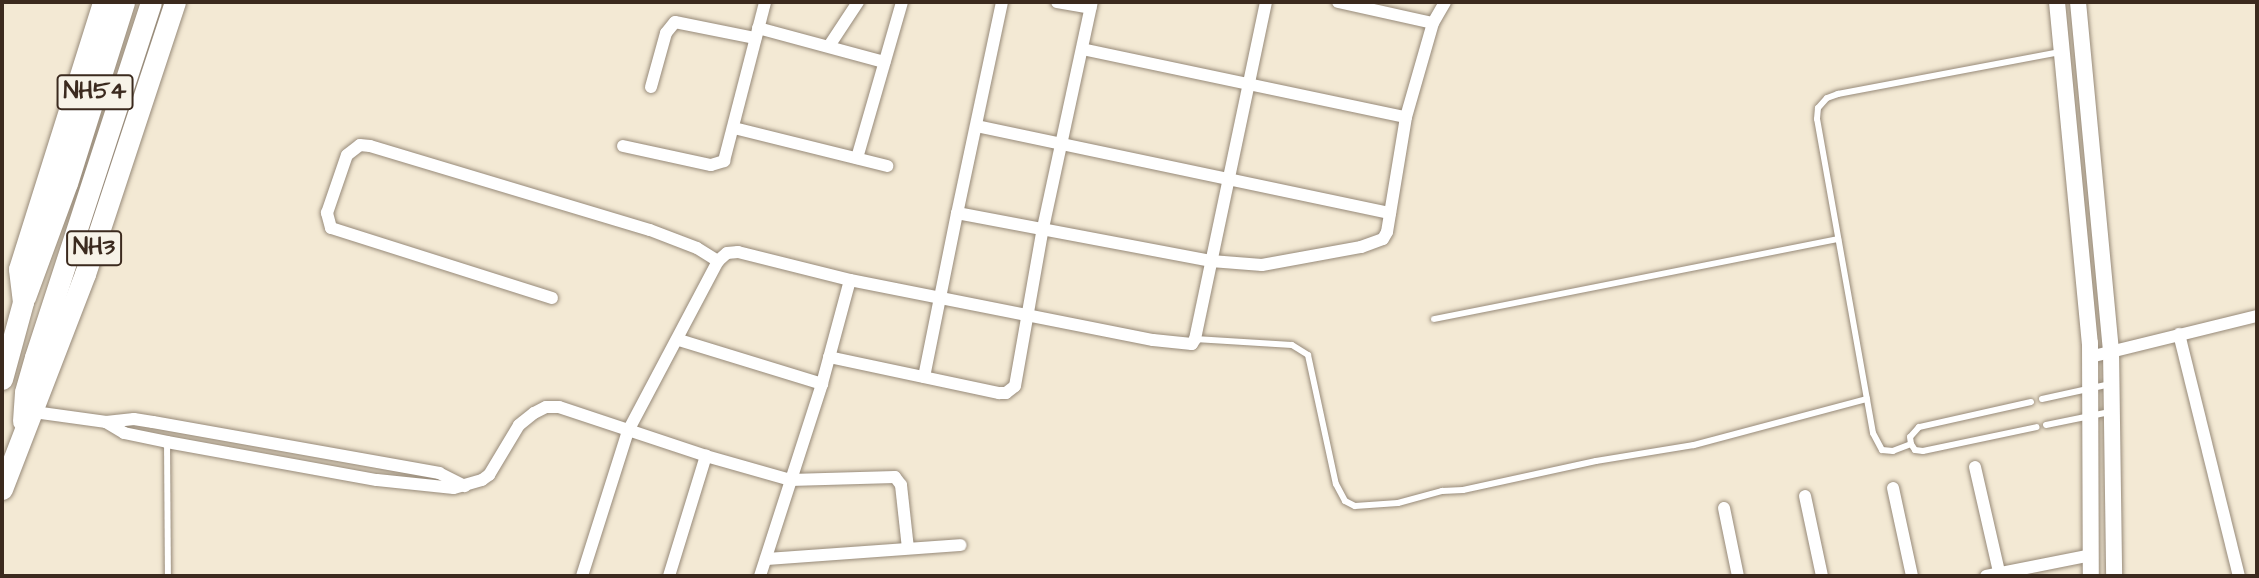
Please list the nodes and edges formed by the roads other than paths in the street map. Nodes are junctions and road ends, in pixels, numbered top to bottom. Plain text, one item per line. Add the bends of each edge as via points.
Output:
1 (103, 2) edge
2 (124, 2) edge
3 (151, 2) edge
4 (175, 2) edge
5 (765, 2) edge
6 (858, 2) edge
7 (902, 2) edge
8 (1002, 2) edge
9 (1057, 2) edge
10 (1266, 2) edge
11 (1338, 2) edge
12 (1445, 2) edge
13 (2057, 2) edge
14 (2078, 2) edge
15 (1091, 5) edge
16 (1433, 23) junction
17 (757, 33) junction
18 (829, 46) junction
19 (1082, 49) junction
20 (2062, 52) junction
21 (884, 62) junction
22 (1247, 85) junction
23 (651, 87) dead end
24 (1406, 117) junction
25 (977, 126) junction
26 (734, 128) junction
27 (1061, 143) junction
28 (623, 146) dead end
29 (857, 158) junction
30 (887, 166) dead end
31 (1228, 178) junction
32 (957, 213) junction
33 (1390, 213) junction
34 (1043, 228) junction
35 (1838, 239) junction
36 (718, 261) junction
37 (1211, 261) junction
38 (850, 280) junction
39 (552, 298) dead end
40 (939, 299) junction
41 (23, 302) junction
42 (1028, 316) junction
43 (2257, 316) edge
44 (1434, 319) dead end
45 (2179, 334) junction
46 (1195, 339) junction
47 (679, 340) junction
48 (2111, 350) junction
49 (2090, 356) junction
50 (829, 357) junction
51 (923, 377) junction
52 (2, 379) edge
53 (822, 384) junction
54 (2112, 384) junction
55 (2090, 388) junction
56 (1867, 399) junction
57 (2042, 399) dead end
58 (2031, 402) dead end
59 (2112, 411) junction
60 (34, 412) junction
61 (2090, 416) junction
62 (106, 422) junction
63 (2046, 425) dead end
64 (2037, 427) dead end
65 (628, 431) junction
66 (167, 442) junction
67 (21, 444) junction
68 (1911, 444) junction
69 (706, 456) junction
70 (1975, 467) dead end
71 (790, 480) junction
72 (464, 486) junction
73 (1893, 488) dead end
74 (2, 489) edge
75 (1805, 496) dead end
76 (1724, 508) dead end
77 (960, 545) dead end
78 (908, 548) junction
79 (2091, 555) junction
80 (766, 559) junction
81 (2000, 575) edge
82 (168, 576) edge
83 (582, 576) edge
84 (668, 576) edge
85 (760, 576) edge
86 (1738, 576) edge
87 (1822, 576) edge
88 (1912, 576) edge
89 (1986, 576) edge
90 (2091, 576) edge
91 (2114, 576) edge
92 (2239, 576) edge

1 - 41 highway via 19,269
2 - 41 highway, NH54
3 - 67 highway, NH3 via 35,357 25,393
4 - 60 highway, NH3 via 90,261
5 - 17 street
6 - 18 street
7 - 21 street
8 - 25 street
9 - 15 street
10 - 22 street
11 - 16 street
12 - 16 street
13 - 20 street
14 - 48 street
15 - 19 street
16 - 24 street
17 - 18 street
17 - 23 street via 675,22 666,33
17 - 26 street
18 - 21 street
19 - 22 street
19 - 27 street
20 - 35 lane via 1827,99 1818,107 1817,119
20 - 49 street
21 - 29 street
22 - 24 street
22 - 31 street
24 - 33 street
25 - 27 street
25 - 32 street
26 - 28 street via 719,165
26 - 29 street
27 - 31 street
27 - 34 street
29 - 30 street
31 - 33 street
31 - 37 street
32 - 34 street
32 - 40 street
33 - 37 street via 1387,232 1375,244 1262,265
34 - 37 street
34 - 42 street
35 - 44 lane
35 - 56 lane
36 - 38 street via 727,253 738,252
36 - 39 street via 650,230 370,146 360,145 347,155 327,213 331,228
36 - 47 street
37 - 46 street
38 - 40 street
38 - 50 street
40 - 42 street
40 - 51 street
41 - 52 highway
42 - 46 street via 1180,345 1192,344
42 - 51 street via 1012,390 999,393
43 - 45 street
45 - 48 street
45 - 92 street
46 - 56 lane via 1292,345 1308,355 1336,484 1345,501 1355,506 1398,503 1694,445
47 - 53 street
47 - 65 street
48 - 49 street
48 - 54 street
49 - 55 street
50 - 51 street
50 - 53 street
53 - 71 street
54 - 55 lane
54 - 59 street
55 - 57 lane
55 - 61 street
56 - 68 lane via 1877,445 1893,451
58 - 68 lane via 1919,427 1910,437
59 - 61 lane
59 - 91 street
60 - 62 street
60 - 67 highway, NH3
61 - 63 lane
61 - 79 street
62 - 66 street via 124,433
62 - 72 street via 134,419 246,438 439,473
64 - 68 lane via 1923,452
65 - 69 street
65 - 72 street via 559,407 546,407 520,425 489,475
65 - 83 street
66 - 72 street via 377,480 442,488
66 - 82 lane
67 - 74 highway, NH3
69 - 71 street
69 - 84 street
70 - 81 street
71 - 78 street via 895,477 901,485
71 - 80 street
73 - 88 street
75 - 87 street
76 - 86 street
77 - 78 street
78 - 80 street
79 - 81 street
79 - 90 street
80 - 85 street
81 - 89 street

